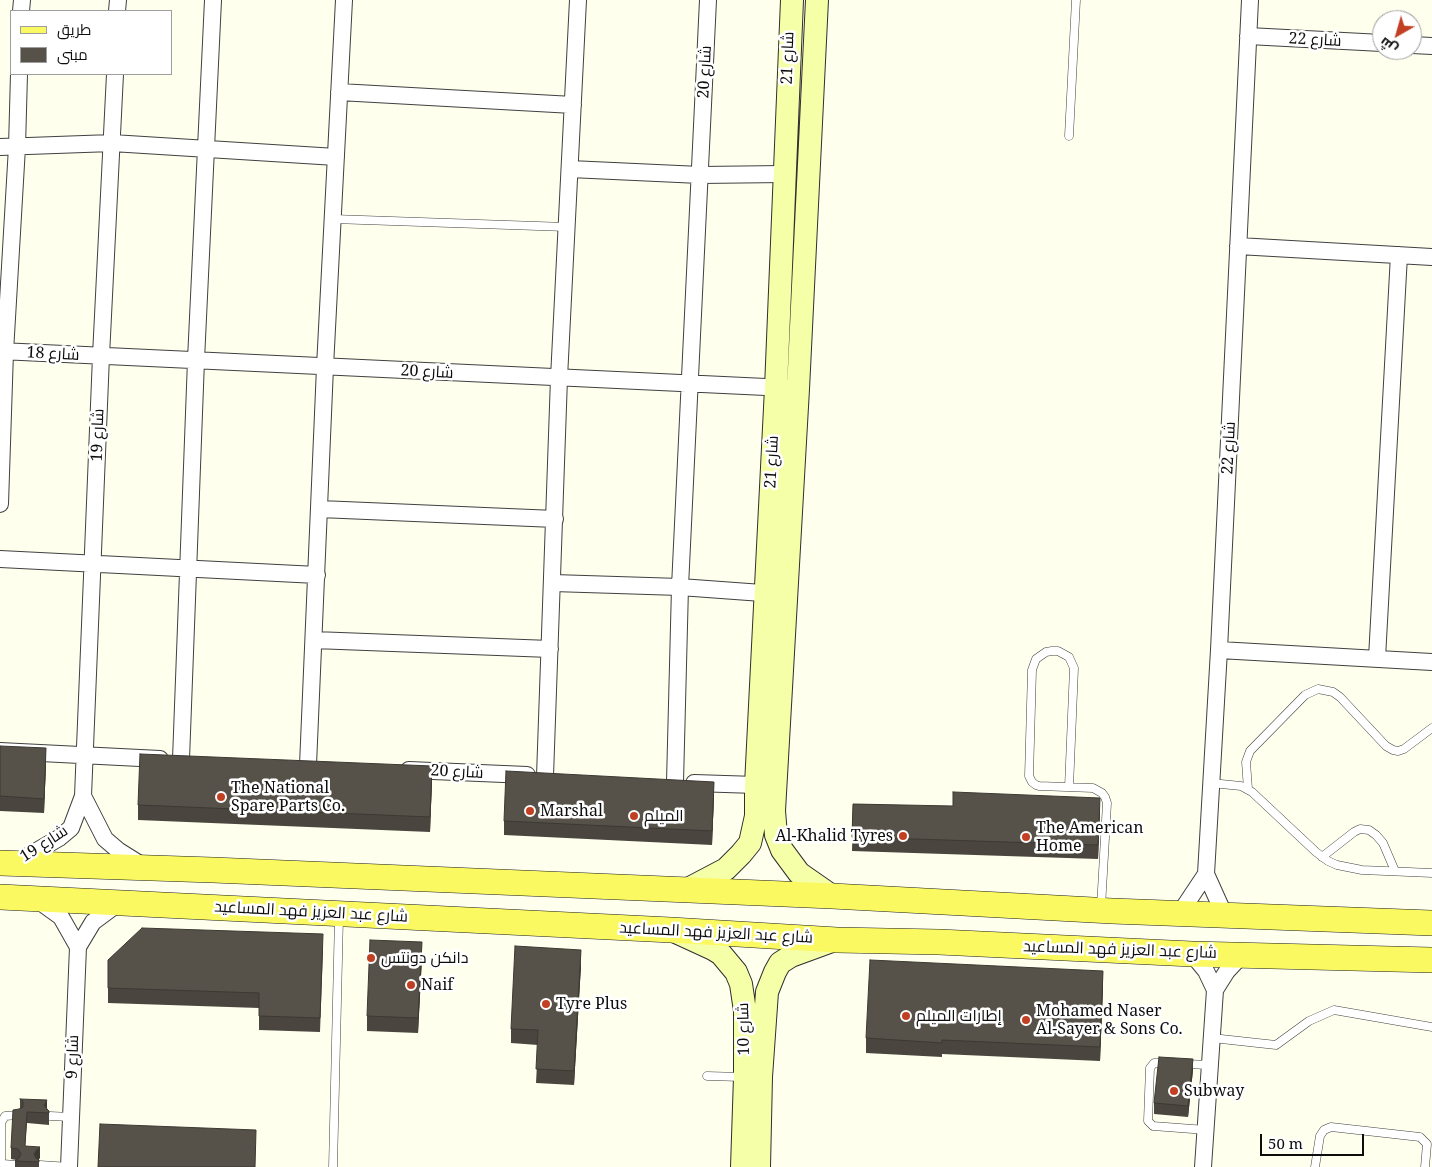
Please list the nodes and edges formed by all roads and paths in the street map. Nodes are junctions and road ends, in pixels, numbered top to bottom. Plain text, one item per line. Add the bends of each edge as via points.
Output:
1 (213, 0) edge
2 (344, 0) edge
3 (578, 0) edge
4 (708, 0) edge
5 (792, 0) edge
6 (816, 0) edge
7 (1076, 0) edge
8 (1250, 0) edge
9 (1248, 36) junction
10 (1372, 42) edge
11 (19, 75) edge
12 (114, 75) edge
13 (339, 92) junction
14 (573, 105) junction
15 (1069, 136) dead end
16 (112, 143) junction
17 (0, 147) edge
18 (17, 148) junction
19 (206, 149) junction
20 (336, 157) junction
21 (570, 169) junction
22 (784, 174) junction
23 (700, 175) junction
24 (333, 218) junction
25 (567, 227) junction
26 (1238, 246) junction
27 (1400, 255) junction
28 (1432, 257) edge
29 (3, 352) edge
30 (101, 356) junction
31 (196, 360) junction
32 (325, 367) junction
33 (559, 378) junction
34 (690, 385) junction
35 (776, 388) junction
36 (798, 389) junction
37 (0, 504) edge
38 (320, 509) junction
39 (555, 519) junction
40 (0, 559) edge
41 (94, 564) junction
42 (189, 568) junction
43 (317, 575) junction
44 (553, 583) junction
45 (680, 588) junction
46 (776, 594) junction
47 (314, 640) junction
48 (550, 649) junction
49 (1220, 650) junction
50 (1377, 658) junction
51 (1432, 662) edge
52 (1432, 728) edge
53 (0, 751) edge
54 (85, 755) junction
55 (181, 760) junction
56 (200, 760) edge
57 (288, 764) edge
58 (308, 765) junction
59 (328, 766) edge
60 (397, 769) edge
61 (546, 776) junction
62 (565, 777) edge
63 (655, 781) edge
64 (675, 782) junction
65 (1211, 783) junction
66 (756, 785) junction
67 (1070, 787) junction
68 (1248, 789) junction
69 (83, 796) junction
70 (1322, 857) junction
71 (7, 863) edge
72 (147, 868) junction
73 (1395, 872) junction
74 (1432, 873) edge
75 (1206, 874) junction
76 (686, 890) junction
77 (832, 896) junction
78 (0, 897) edge
79 (36, 899) junction
80 (120, 902) junction
81 (1107, 910) junction
82 (340, 913) junction
83 (1180, 913) junction
84 (1224, 914) junction
85 (1432, 922) edge
86 (671, 930) junction
87 (837, 940) junction
88 (939, 942) junction
89 (78, 947) junction
90 (1192, 954) junction
91 (1242, 955) junction
92 (1432, 960) edge
93 (1215, 990) junction
94 (1432, 1028) edge
95 (1212, 1038) junction
96 (1210, 1065) junction
97 (707, 1076) dead end
98 (753, 1077) junction
99 (18, 1115) edge
100 (50, 1116) edge
101 (71, 1117) junction
102 (1206, 1130) junction
103 (15, 1165) edge
104 (40, 1165) edge
105 (751, 1166) edge
106 (69, 1167) edge
107 (333, 1167) edge
108 (765, 1167) edge
109 (1203, 1167) edge
110 (1315, 1167) edge
111 (1425, 1167) edge

1 - 19 street
2 - 13 street
3 - 14 street
4 - 23 street, شارع 20
5 - 22 street, شارع 21
6 - 36 street, شارع 21
7 - 15 lane
8 - 9 street, شارع 22
9 - 10 street, شارع 22
9 - 26 street, شارع 22
11 - 18 street, شارع 18
12 - 16 street, شارع 19
13 - 14 street
13 - 20 street
14 - 21 street
16 - 18 street
16 - 19 street
16 - 30 street, شارع 19
17 - 18 street
18 - 29 street, شارع 18
19 - 20 street
19 - 31 street
20 - 24 street
21 - 23 street
21 - 25 street
22 - 23 street
22 - 35 street, شارع 21
23 - 34 street, شارع 20
24 - 25 lane
24 - 32 street
25 - 33 street
26 - 27 street
26 - 49 street, شارع 22
27 - 28 street
27 - 50 street
29 - 30 street, شارع 18
29 - 37 street, شارع 18
30 - 31 street, شارع 20
30 - 41 street, شارع 19
31 - 32 street, شارع 20
31 - 42 street
32 - 33 street, شارع 20
32 - 38 street
33 - 34 street, شارع 20
33 - 39 street
34 - 35 street, شارع 20
34 - 45 street, شارع 20
35 - 36 street, شارع 20
35 - 46 street, شارع 21
36 - 46 street, شارع 21
38 - 39 street
38 - 43 street
39 - 44 street
40 - 41 street
41 - 42 street
41 - 54 street, شارع 19
42 - 43 street
42 - 55 street
43 - 47 street
44 - 45 street
44 - 48 street
45 - 46 street
45 - 64 street, شارع 20
46 - 66 street, شارع 21
46 - 77 street, شارع 21 via 776,835 782,850 799,873
47 - 48 street
47 - 58 street
48 - 61 street
49 - 50 street
49 - 65 street, شارع 22
50 - 51 street
52 - 68 lane via 1404,749 1393,750 1340,697 1318,689 1304,695 1250,751 1246,762
53 - 54 street
54 - 55 street
54 - 69 street, شارع 19
55 - 56 street
57 - 58 street
58 - 59 street
60 - 61 street, شارع 20
61 - 62 street, شارع 20
63 - 64 street
64 - 66 street
65 - 68 lane
65 - 75 street, شارع 22
66 - 76 street, شارع 21 via 756,816 750,843 726,869
67 - 67 lane via 1036,785 1029,776 1033,664 1041,655 1052,651 1069,657 1074,668
67 - 81 lane via 1098,790 1106,803
68 - 70 lane
69 - 71 street, شارع 19 via 71,828 59,838
69 - 72 street, شارع 19 via 105,839 118,852
70 - 73 lane via 1348,868
70 - 73 lane via 1354,832 1369,830 1383,843
71 - 72 main road
72 - 76 main road
73 - 74 lane
75 - 83 street, شارع 22
75 - 84 street, شارع 22
76 - 77 main road
77 - 81 main road
78 - 79 main road, شارع عبد العزيز فهد المساعيد
79 - 80 main road, شارع عبد العزيز فهد المساعيد
79 - 89 street via 61,917
80 - 82 main road, شارع عبد العزيز فهد المساعيد
80 - 89 street, شارع 9 via 93,922
81 - 83 main road
81 - 88 main road via 1122,914 1126,922 1121,935 971,931
82 - 86 main road, شارع عبد العزيز فهد المساعيد
82 - 107 lane
83 - 84 main road
84 - 85 main road
86 - 87 main road, شارع عبد العزيز فهد المساعيد
86 - 98 street, شارع 10 via 713,949 736,972 744,997
87 - 88 main road, شارع عبد العزيز فهد المساعيد
87 - 98 street, شارع 10 via 791,956 775,972 767,992
88 - 90 main road, شارع عبد العزيز فهد المساعيد
89 - 101 street, شارع 9
90 - 91 main road, شارع عبد العزيز فهد المساعيد
90 - 93 street via 1206,971
91 - 92 main road, شارع عبد العزيز فهد المساعيد
91 - 93 street
93 - 95 street
94 - 95 lane via 1334,1010 1309,1021 1276,1045
95 - 96 street
96 - 102 street
96 - 102 lane via 1158,1062 1152,1065 1147,1118 1156,1126
97 - 98 lane
98 - 105 street, شارع 10
99 - 103 lane via 5,1116 1,1123 0,1162
100 - 101 lane
101 - 106 street, شارع 9
102 - 109 street
104 - 106 lane
105 - 108 lane
110 - 111 lane via 1320,1136 1331,1127 1420,1137 1427,1144

